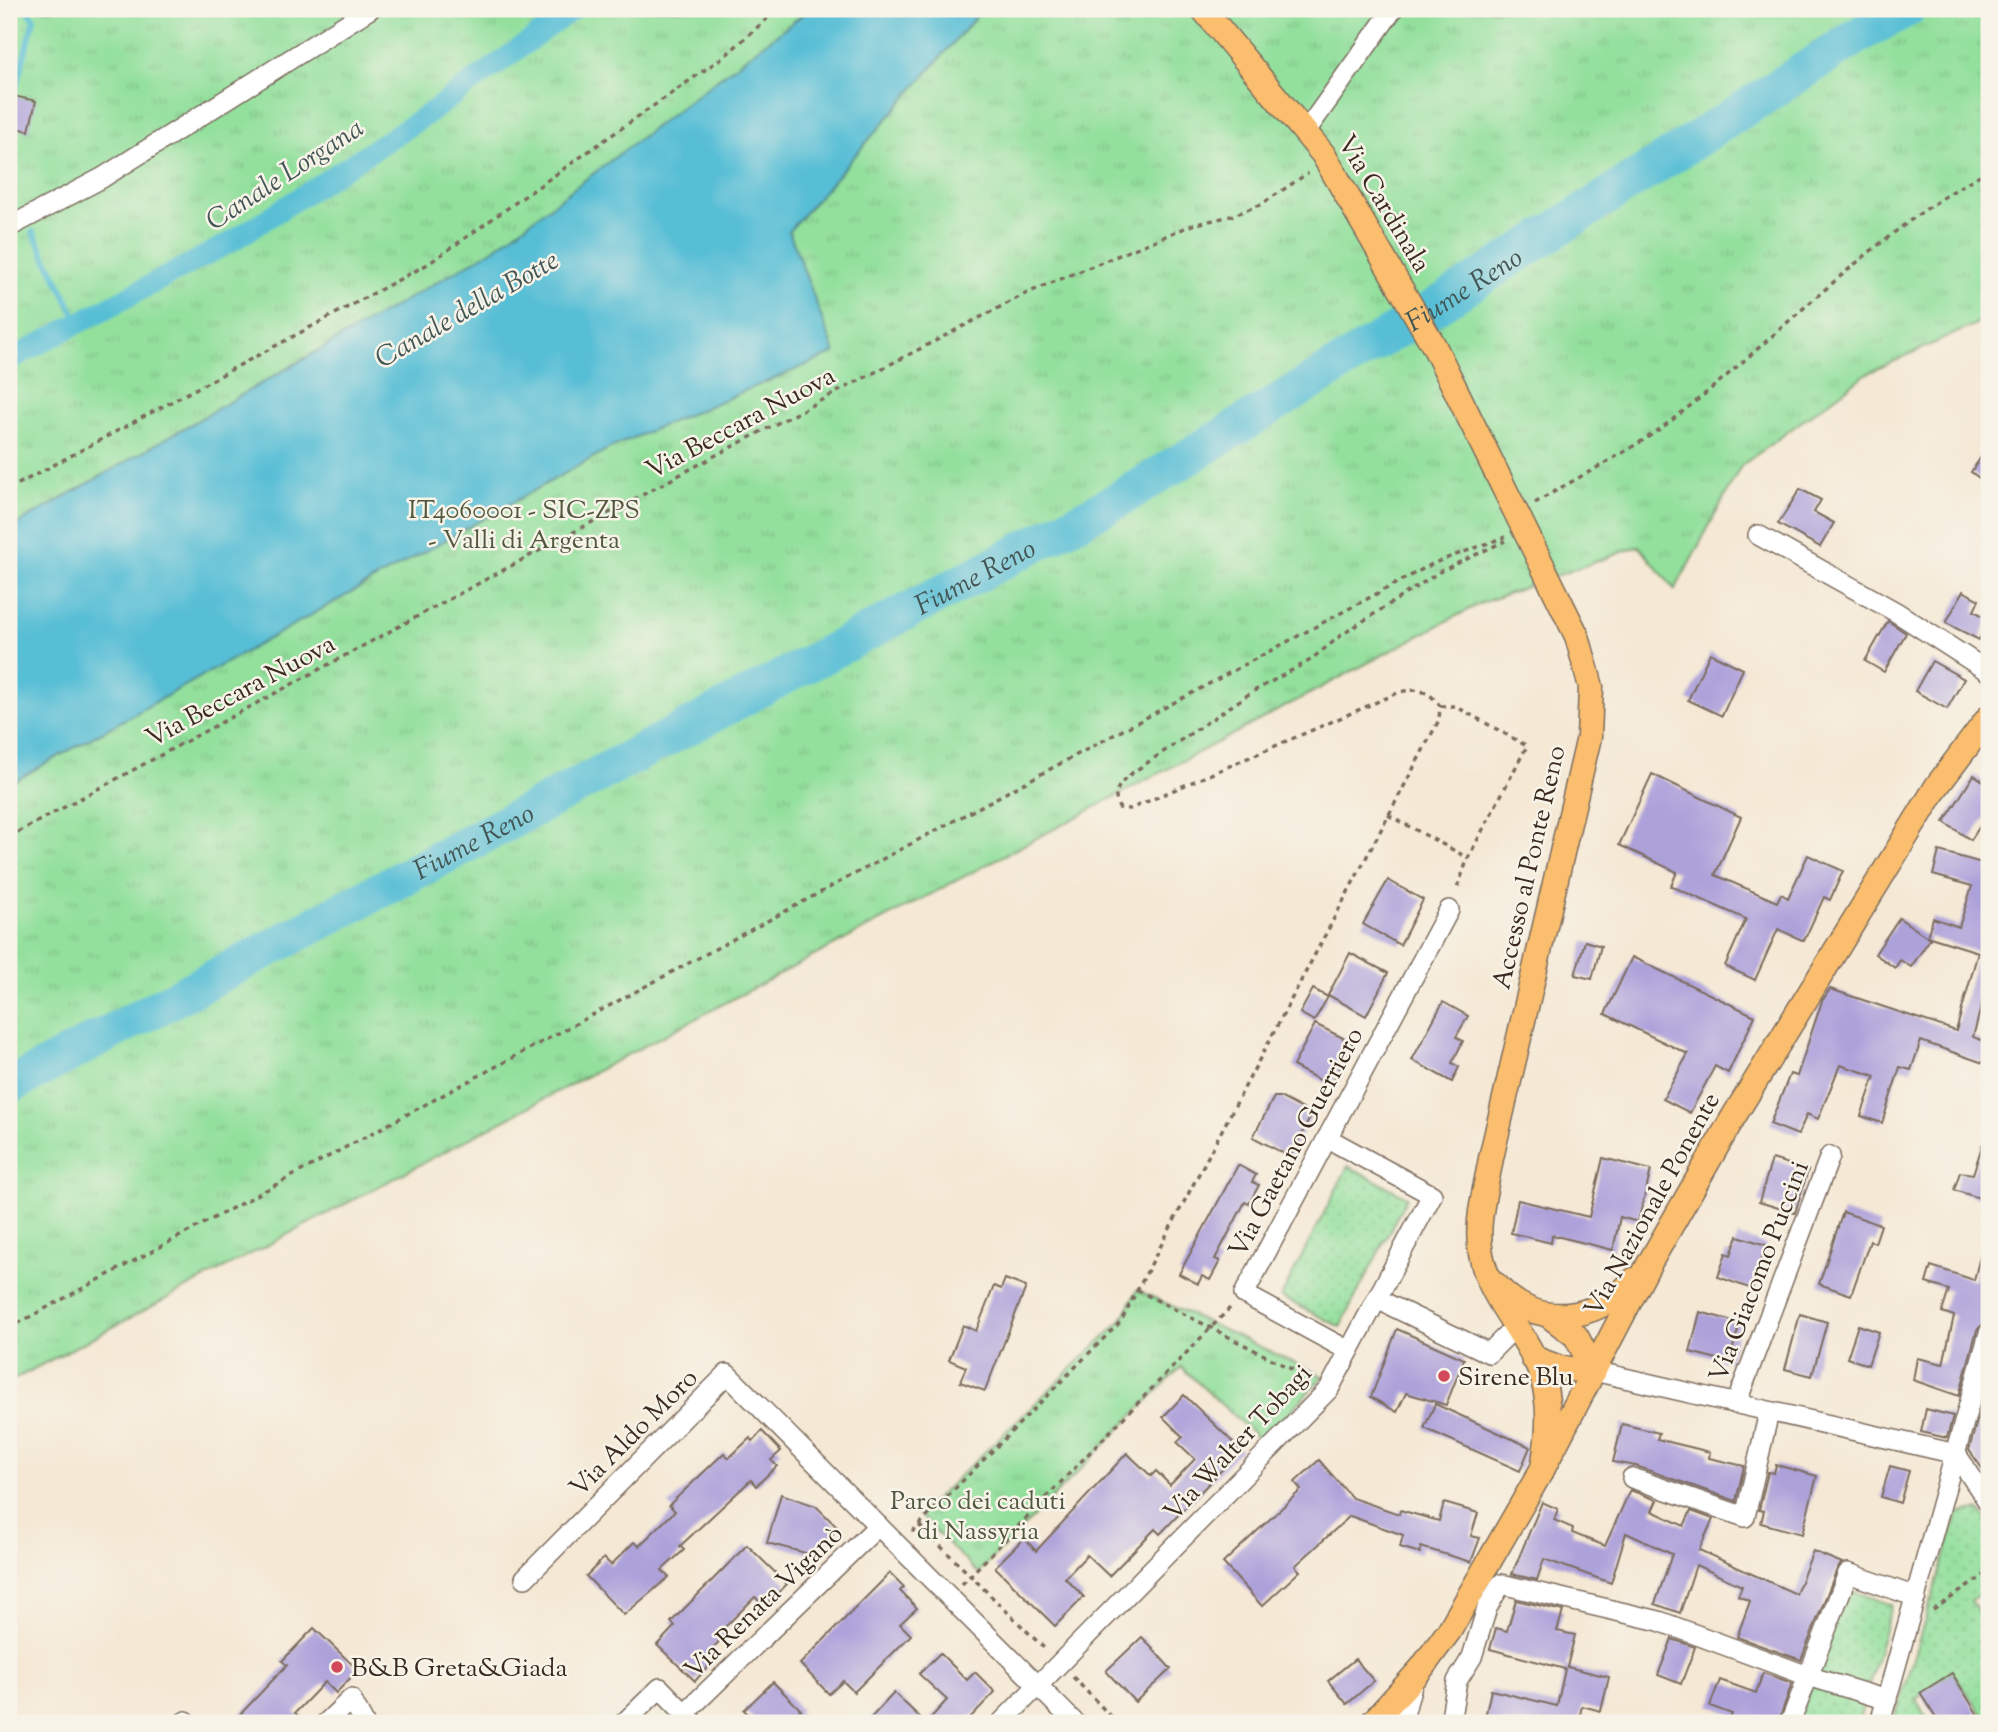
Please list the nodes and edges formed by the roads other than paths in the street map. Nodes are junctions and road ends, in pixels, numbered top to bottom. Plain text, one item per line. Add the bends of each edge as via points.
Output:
1 (370, 9) edge
2 (1203, 9) edge
3 (1393, 9) edge
4 (1306, 131) junction
5 (9, 227) edge
6 (1502, 487) joint
7 (1758, 535) dead end
8 (1989, 672) edge
9 (1989, 717) edge
10 (1449, 910) road end
11 (1327, 1138) junction
12 (1830, 1156) dead end
13 (1649, 1264) junction
14 (1487, 1275) junction
15 (1377, 1299) junction
16 (1548, 1315) junction
17 (1514, 1328) junction
18 (1989, 1333) edge
19 (1349, 1351) junction
20 (1533, 1358) junction
21 (1594, 1371) junction
22 (1736, 1404) junction
23 (1769, 1412) junction
24 (1956, 1454) junction
25 (1543, 1468) junction
26 (1632, 1478) dead end
27 (1989, 1503) edge
28 (878, 1526) junction
29 (525, 1578) dead end
30 (1915, 1601) junction
31 (1808, 1676) junction
32 (1415, 1677) junction
33 (1038, 1686) junction
34 (1887, 1700) junction
35 (689, 1718) edge
36 (327, 1723) edge
37 (364, 1723) edge
38 (624, 1723) edge
39 (1000, 1723) edge
40 (1074, 1723) edge
41 (1372, 1723) edge
42 (1402, 1723) edge
43 (1450, 1723) edge
44 (1790, 1723) edge
45 (1880, 1723) edge

1 - 5 street via 102,178
2 - 4 main road, Via Cardinala
3 - 4 street
4 - 6 main road, Via Cardinala via 1340,181 1434,346
6 - 14 main road, Accesso al Ponte Reno via 1577,636 1587,664 1591,712 1589,737 1491,1158 1481,1221 1480,1252
7 - 8 street via 1896,612
9 - 13 main road, Via Nazionale Ponente via 1902,842
10 - 11 street, Via Gaetano Guerriero
11 - 15 street, Via Walter Tobagi via 1432,1195
11 - 19 street, Via Gaetano Guerriero via 1244,1294
12 - 22 street, Via Giacomo Puccini
13 - 16 main road via 1607,1303 1577,1315
13 - 21 main road, Via Nazionale Ponente
14 - 16 main road via 1514,1303
14 - 17 main road, Accesso al Ponte Reno
15 - 17 street via 1489,1353
15 - 19 street, Via Walter Tobagi
16 - 21 main road via 1576,1336
17 - 20 main road, Accesso al Ponte Reno
18 - 24 street
19 - 33 street, Via Walter Tobagi via 1329,1389
20 - 21 main road via 1560,1368
20 - 25 main road, Accesso al Ponte Reno via 1549,1414
21 - 22 street
21 - 25 main road, Via Nazionale Ponente
22 - 23 street
23 - 24 street
23 - 26 street via 1745,1517
24 - 27 street
24 - 30 street
25 - 32 main road, Via Nazionale Ponente via 1449,1631
28 - 29 street, Via Aldo Moro via 727,1374
28 - 33 street, Via Aldo Moro
28 - 35 street, Via Renata Viganò
30 - 31 street via 1848,1573
30 - 34 street
31 - 34 street
31 - 43 street via 1659,1621 1501,1584 1472,1657 1457,1681
31 - 44 street
32 - 41 main road, Via Nazionale Ponente
32 - 42 street
33 - 39 street, Via Walter Tobagi
33 - 40 street, Via Aldo Moro
34 - 45 street
35 - 38 street via 660,1688
36 - 37 street via 351,1699

